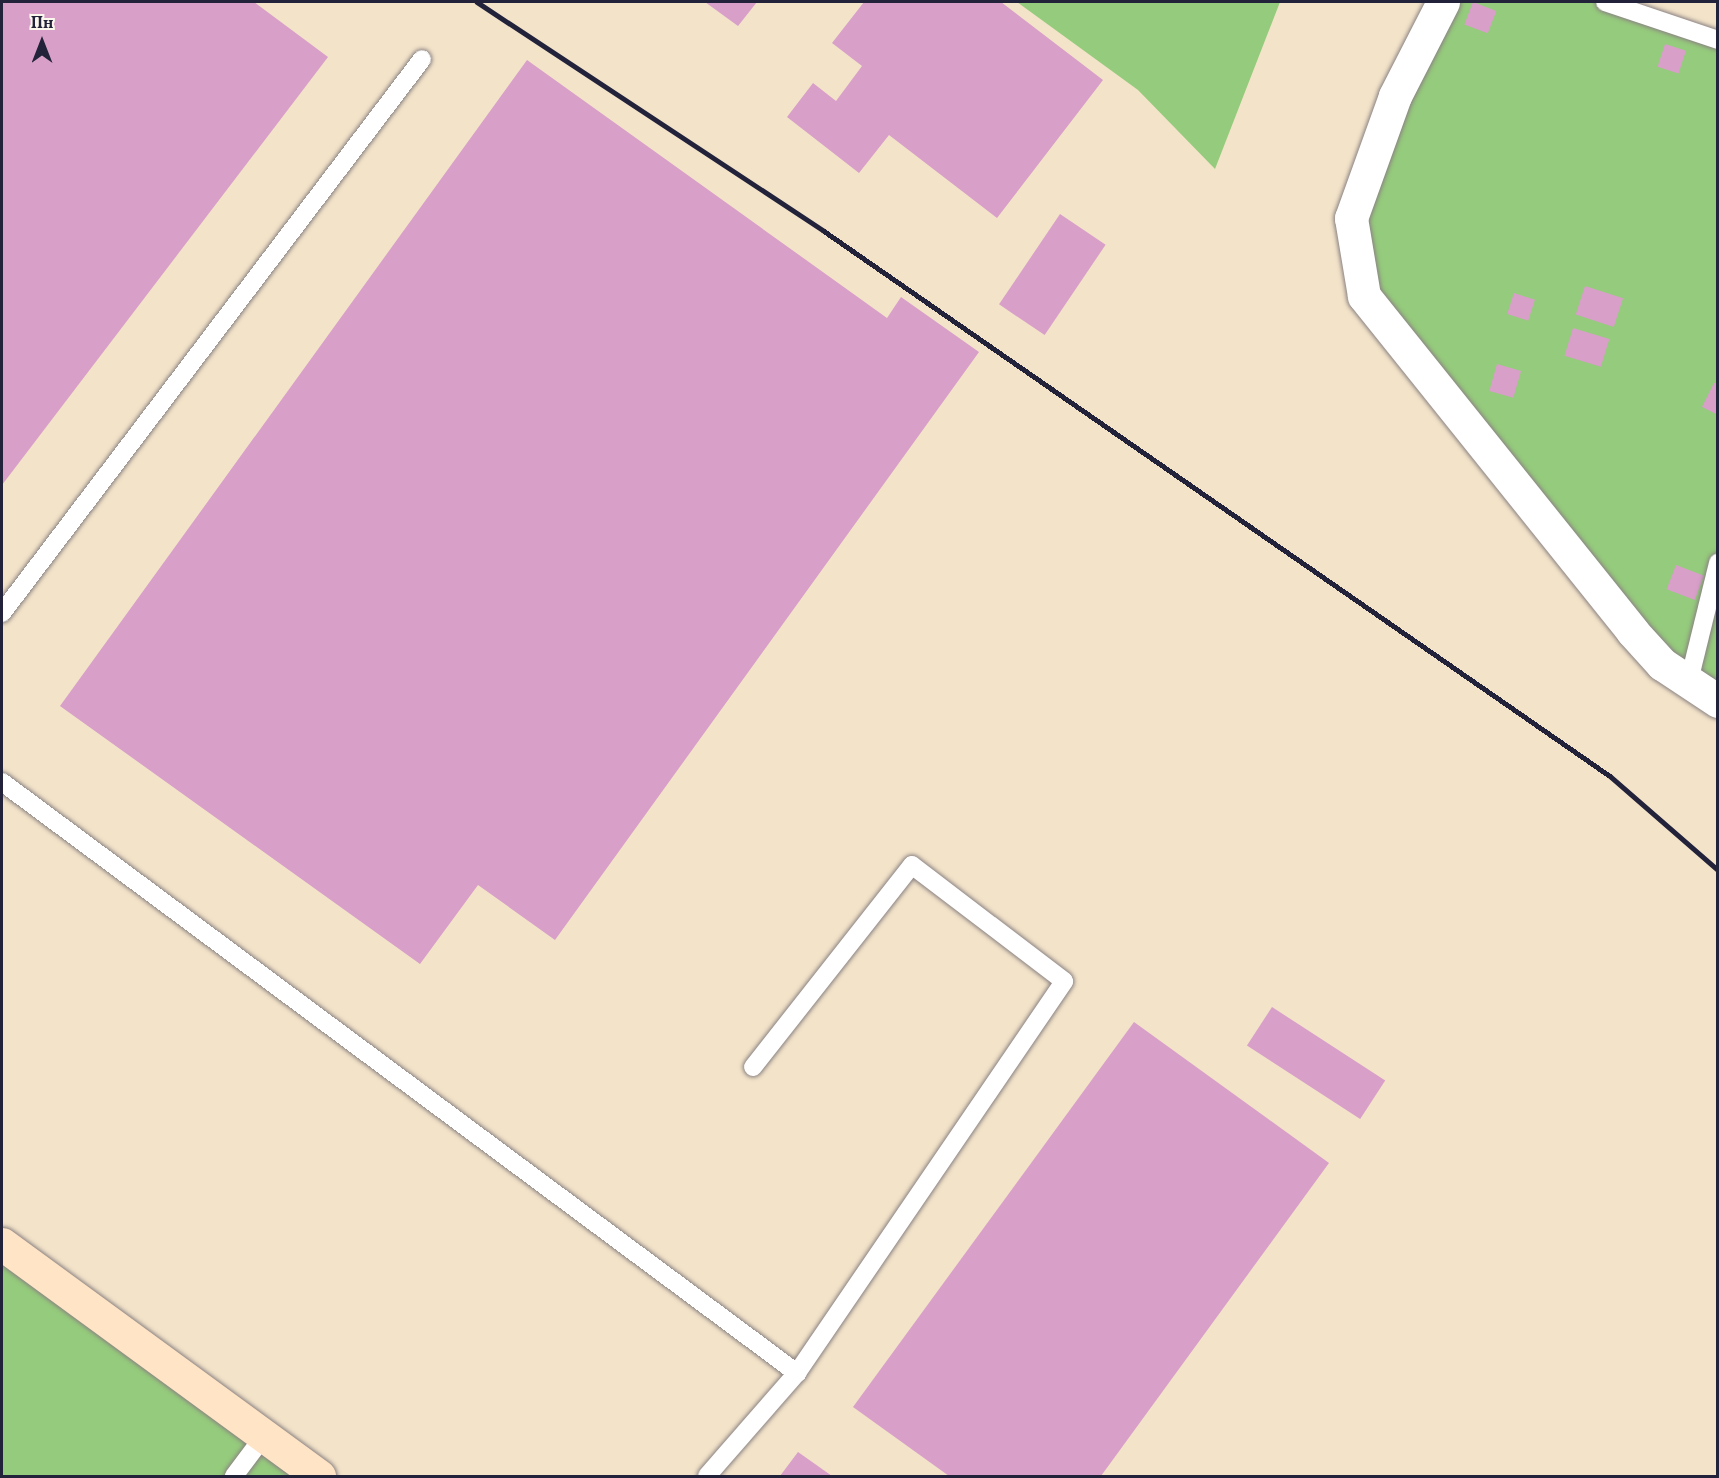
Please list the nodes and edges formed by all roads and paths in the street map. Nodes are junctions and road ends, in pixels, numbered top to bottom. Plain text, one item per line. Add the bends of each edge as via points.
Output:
1 (1443, 2) edge
2 (1605, 2) edge
3 (1718, 40) edge
4 (422, 59) dead end
5 (1718, 563) edge
6 (2, 613) edge
7 (1689, 681) junction
8 (1718, 701) edge
9 (2, 782) edge
10 (753, 1067) dead end
11 (2, 1244) edge
12 (797, 1373) junction
13 (264, 1436) junction
14 (234, 1476) edge
15 (319, 1476) edge
16 (707, 1476) edge

1 - 7 street via 1395,96 1351,218 1364,296 1632,631 1662,664
2 - 3 lane
4 - 6 lane
5 - 7 lane
7 - 8 street
9 - 12 lane
10 - 12 lane via 912,865 1064,981
11 - 13 main road
12 - 16 lane
13 - 14 lane
13 - 15 main road

